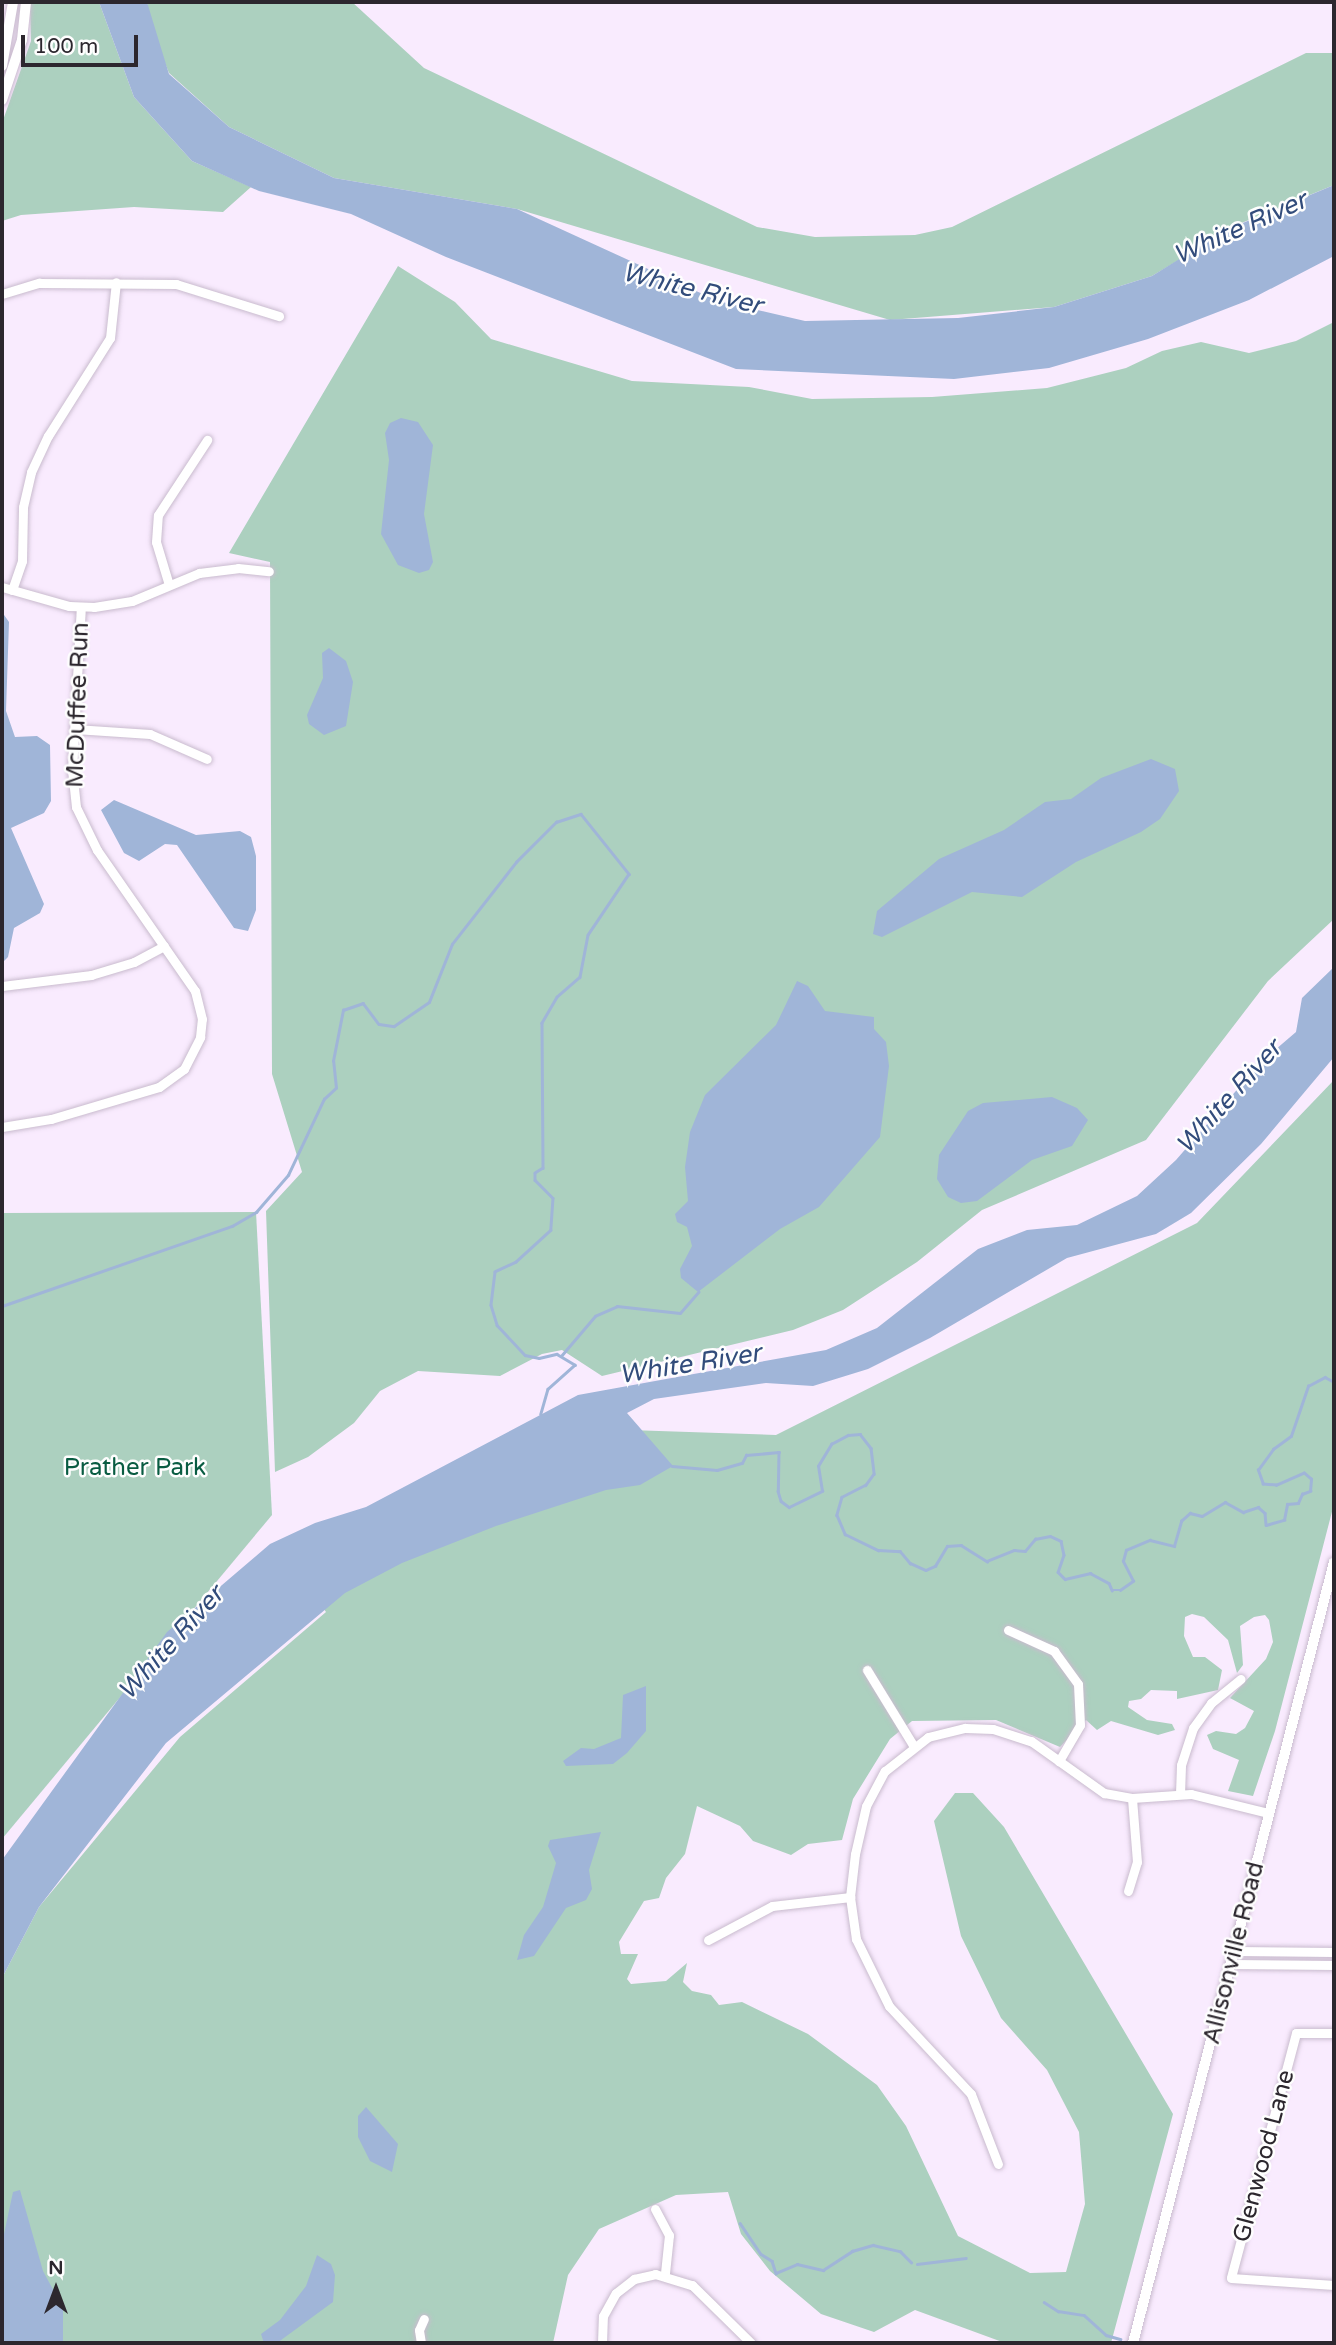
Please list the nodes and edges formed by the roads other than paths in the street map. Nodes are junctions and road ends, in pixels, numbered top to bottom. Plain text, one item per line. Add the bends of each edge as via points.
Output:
1 (13, 2) edge
2 (26, 2) edge
3 (2, 66) edge
4 (2, 100) edge
5 (116, 282) junction
6 (2, 294) edge
7 (279, 316) dead end
8 (208, 440) dead end
9 (269, 571) dead end
10 (169, 585) junction
11 (2, 586) edge
12 (12, 590) junction
13 (81, 607) junction
14 (75, 729) junction
15 (207, 759) dead end
16 (164, 946) junction
17 (2, 986) edge
18 (2, 1126) edge
19 (1334, 1562) edge
20 (1008, 1630) dead end
21 (867, 1670) dead end
22 (1241, 1679) dead end
23 (914, 1745) junction
24 (1059, 1761) junction
25 (1180, 1794) junction
26 (1132, 1798) junction
27 (1268, 1813) junction
28 (1128, 1891) dead end
29 (850, 1897) junction
30 (708, 1940) dead end
31 (1236, 1951) junction
32 (1334, 1952) edge
33 (1232, 1964) junction
34 (1334, 1965) edge
35 (1334, 2034) edge
36 (998, 2164) dead end
37 (655, 2209) dead end
38 (665, 2274) junction
39 (1334, 2285) edge
40 (424, 2319) dead end
41 (421, 2343) edge
42 (601, 2343) edge
43 (751, 2343) edge
44 (1133, 2343) edge

1 - 3 main road
2 - 4 main road via 20,51
5 - 6 street via 38,283
5 - 7 street via 176,284
5 - 12 street via 110,338 48,436 31,472 23,507 22,561
8 - 10 street via 158,515 156,542
9 - 10 street via 209,572
10 - 13 street via 132,601
11 - 12 street
12 - 13 street
13 - 14 street, McDuffee Run
14 - 15 street via 150,734
14 - 16 street, McDuffee Run via 73,791 81,820
16 - 17 street via 134,962 91,975
16 - 18 street, McDuffee Run via 190,983 200,1009 200,1037 184,1069 149,1090 51,1119
19 - 27 main road, Allisonville Road
20 - 24 street via 1054,1651 1078,1684 1080,1725
21 - 23 street
22 - 25 street via 1210,1703 1193,1728 1181,1765
23 - 24 street via 953,1730 993,1729 1031,1741
23 - 29 street via 885,1771 866,1806
24 - 26 street via 1104,1793
25 - 26 street
25 - 27 street
26 - 28 street via 1137,1862
27 - 31 main road, Allisonville Road
29 - 30 street via 772,1906
29 - 36 street via 856,1939 876,1987 971,2094
31 - 32 street
31 - 33 main road, Allisonville Road
33 - 34 street
33 - 44 main road, Allisonville Road
35 - 39 street, Glenwood Lane via 1296,2033 1231,2278
37 - 38 street via 668,2225
38 - 42 street via 638,2277 616,2293 603,2316
38 - 43 street via 692,2285
40 - 41 street via 419,2330

